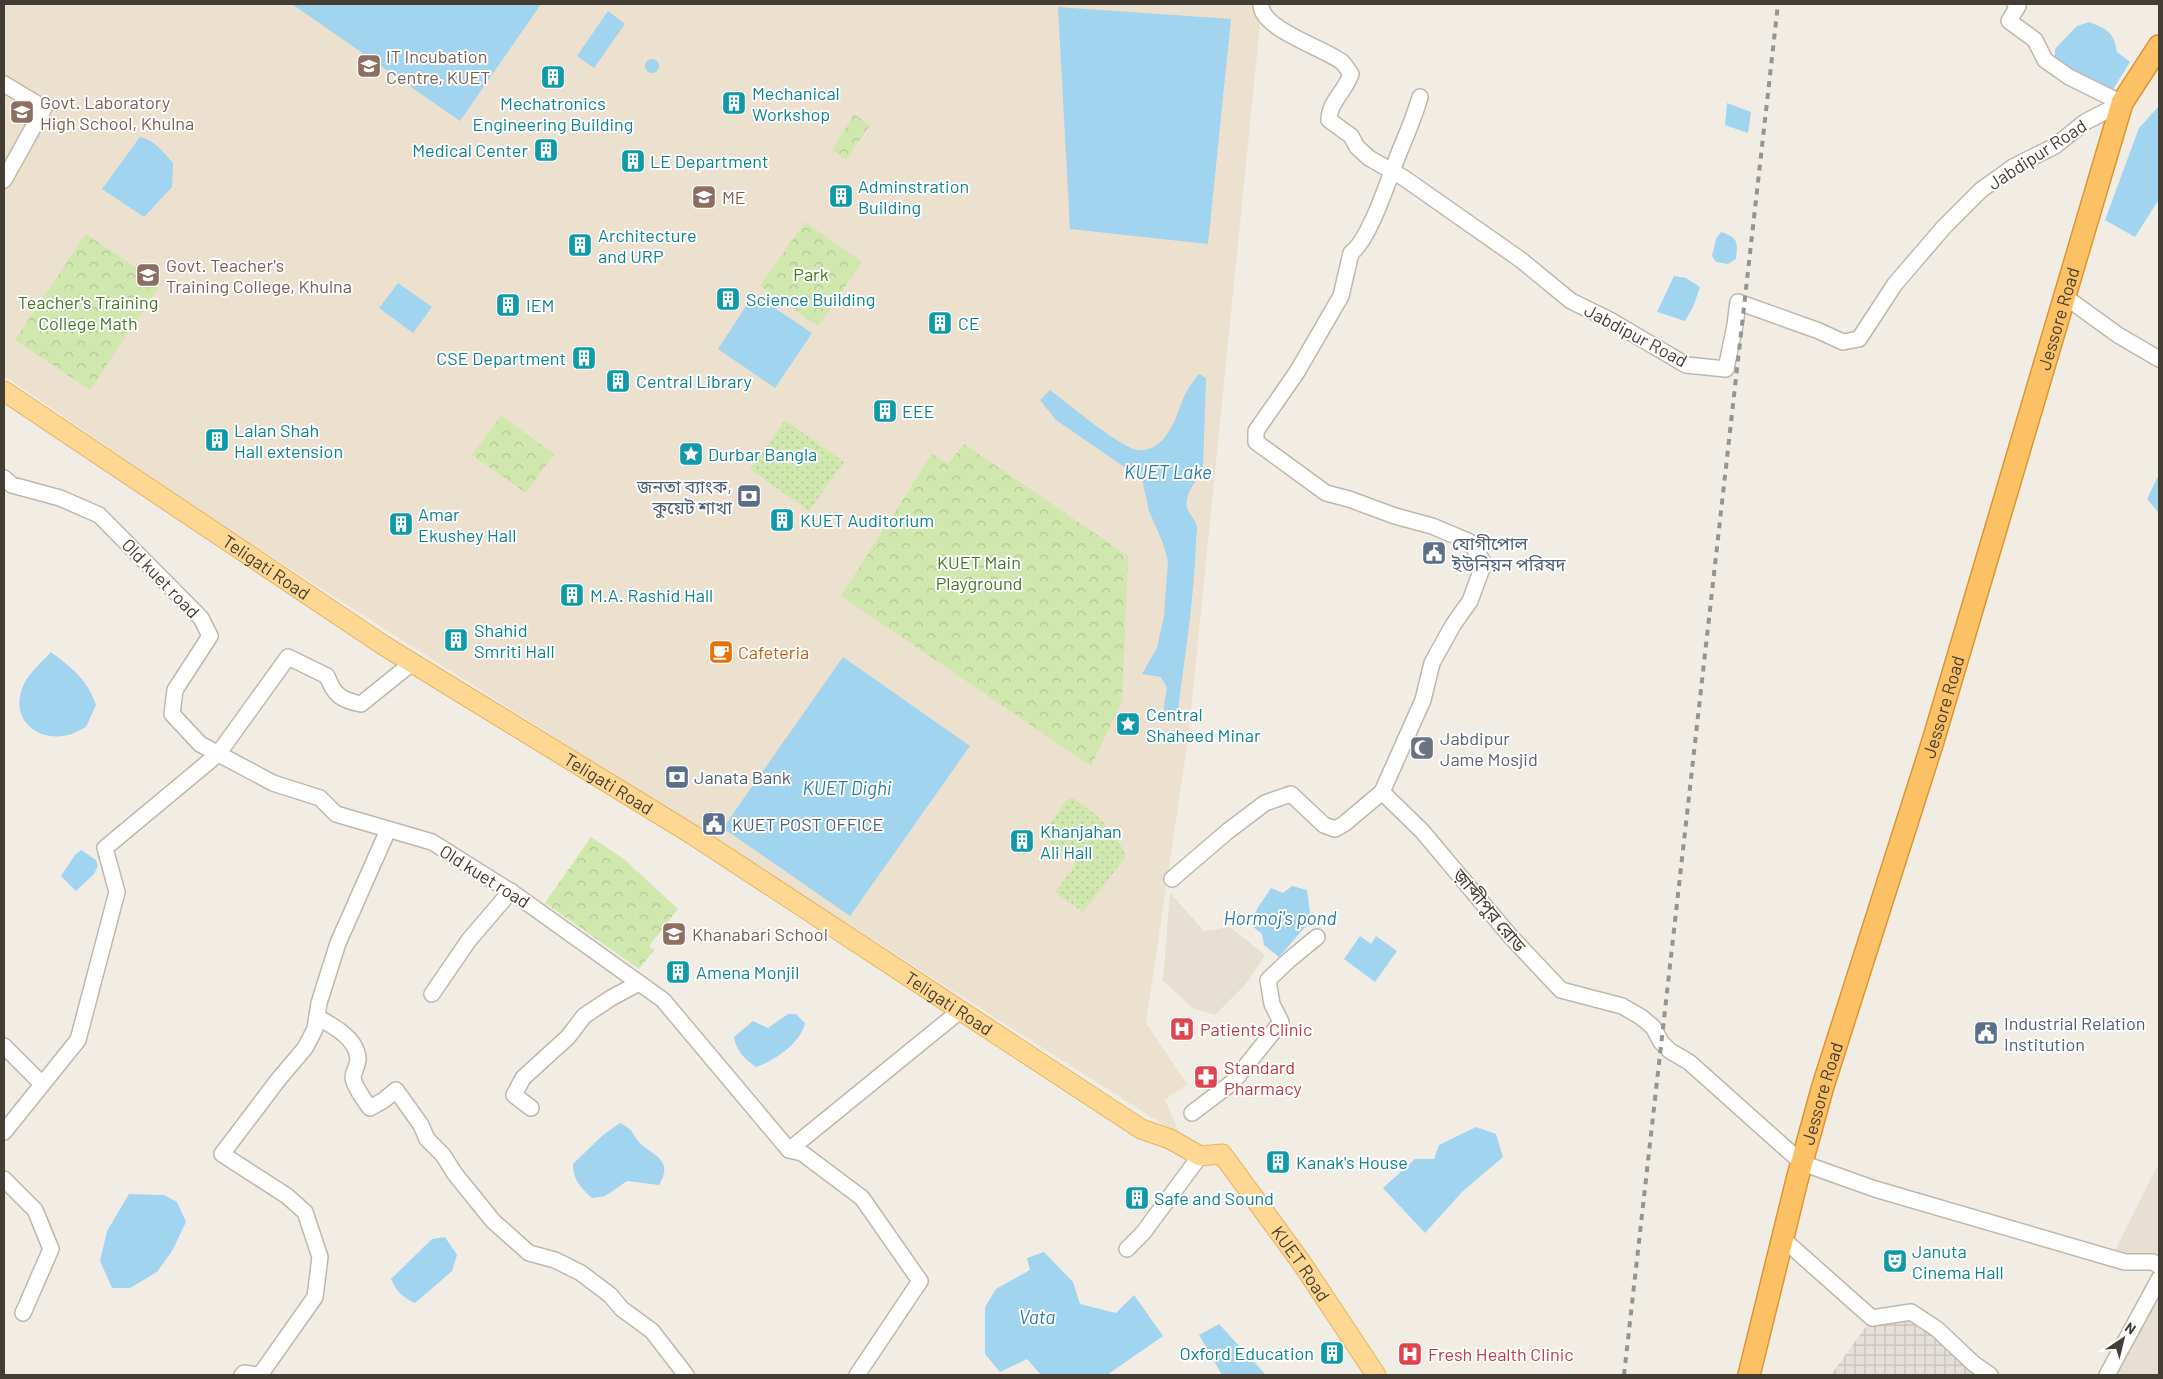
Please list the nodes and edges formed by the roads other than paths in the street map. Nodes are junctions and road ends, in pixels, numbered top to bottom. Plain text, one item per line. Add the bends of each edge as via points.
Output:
1 (1261, 4) edge
2 (2014, 4) edge
3 (2159, 46) edge
4 (4, 84) edge
5 (1420, 97) dead end
6 (2122, 103) junction
7 (1392, 172) junction
8 (4, 180) edge
9 (2064, 296) junction
10 (2159, 358) edge
11 (4, 391) edge
12 (4, 478) edge
13 (412, 663) junction
14 (218, 754) junction
15 (1382, 792) junction
16 (388, 830) junction
17 (1172, 879) dead end
18 (511, 891) junction
19 (1317, 937) dead end
20 (639, 982) junction
21 (432, 994) dead end
22 (961, 1010) junction
23 (317, 1017) junction
24 (4, 1046) edge
25 (42, 1084) junction
26 (532, 1108) dead end
27 (1192, 1113) dead end
28 (4, 1132) edge
29 (789, 1150) junction
30 (1200, 1156) junction
31 (1802, 1163) junction
32 (4, 1178) edge
33 (1783, 1240) junction
34 (1127, 1249) dead end
35 (2157, 1260) edge
36 (2159, 1279) edge
37 (23, 1313) dead end
38 (242, 1375) edge
39 (258, 1375) edge
40 (686, 1375) edge
41 (857, 1375) edge
42 (1376, 1375) edge
43 (1749, 1375) edge
44 (1990, 1375) edge
45 (2106, 1375) edge

1 - 7 street, Jabdipur Road via 1265,16 1279,28 1343,63 1351,74 1347,87 1329,110 1329,120 1351,136 1369,158
2 - 6 street via 2018,6 2009,21 2035,40 2045,60 2068,77
3 - 6 highway, Jessore Road
4 - 8 street via 44,108
5 - 7 street
6 - 7 street, Jabdipur Road via 2085,122 2055,146 2012,167 1982,190 1944,226 1895,284 1859,339 1843,342 1738,302 1726,369 1686,364 1571,301 1521,260
6 - 9 highway, Jessore Road
7 - 15 street via 1359,247 1351,253 1341,296 1297,372 1256,431 1256,442 1326,493 1432,526 1470,542 1484,564 1470,601 1432,663 1423,700
9 - 10 street via 2118,335
9 - 31 highway, Jessore Road via 1933,741 1823,1086
11 - 13 main road, Teligati Road
12 - 14 street, Old kuet road via 12,485 60,498 99,515 201,618 210,636 175,690 172,714 200,744
13 - 14 street via 361,704 346,701 332,689 327,676 288,657
13 - 22 main road, Teligati Road via 693,835
14 - 16 street, Old kuet road via 273,783 320,798 336,814
14 - 25 street via 105,848 117,892 78,1040
15 - 17 street via 1335,828 1324,825 1290,794 1265,802
15 - 31 street, জ়াব্দীপুর রোড via 1422,831 1510,937 1561,990 1622,1006 1641,1017 1670,1052 1689,1062
16 - 18 street, Old kuet road via 432,842
16 - 23 street via 338,943
18 - 20 street, Old kuet road
18 - 21 street via 469,940
19 - 27 street via 1268,980 1272,1004 1281,1022 1233,1082
20 - 26 street via 584,1016 568,1037 523,1078 514,1095
20 - 29 street, Old kuet road via 663,1000
22 - 29 street
22 - 30 main road, Teligati Road via 1141,1130 1170,1139
23 - 39 street via 305,1048 222,1154 306,1212 320,1257 315,1296
23 - 40 street via 335,1027 354,1044 358,1060 353,1077 370,1108 396,1090 421,1125 426,1138 443,1155 493,1221 529,1254 555,1260 582,1273 610,1295 622,1309 652,1331
24 - 25 street
25 - 28 street
29 - 41 street, Old kuet road via 802,1153 862,1198 920,1281
30 - 34 street
30 - 42 main road, KUET Road via 1222,1154 1301,1262
31 - 33 highway, Jessore Road
31 - 35 street via 2125,1262
32 - 37 street via 35,1210 51,1250
33 - 43 highway, Jessore Road
33 - 44 street via 1872,1318 1911,1312 1937,1329
36 - 45 street
38 - 39 street

